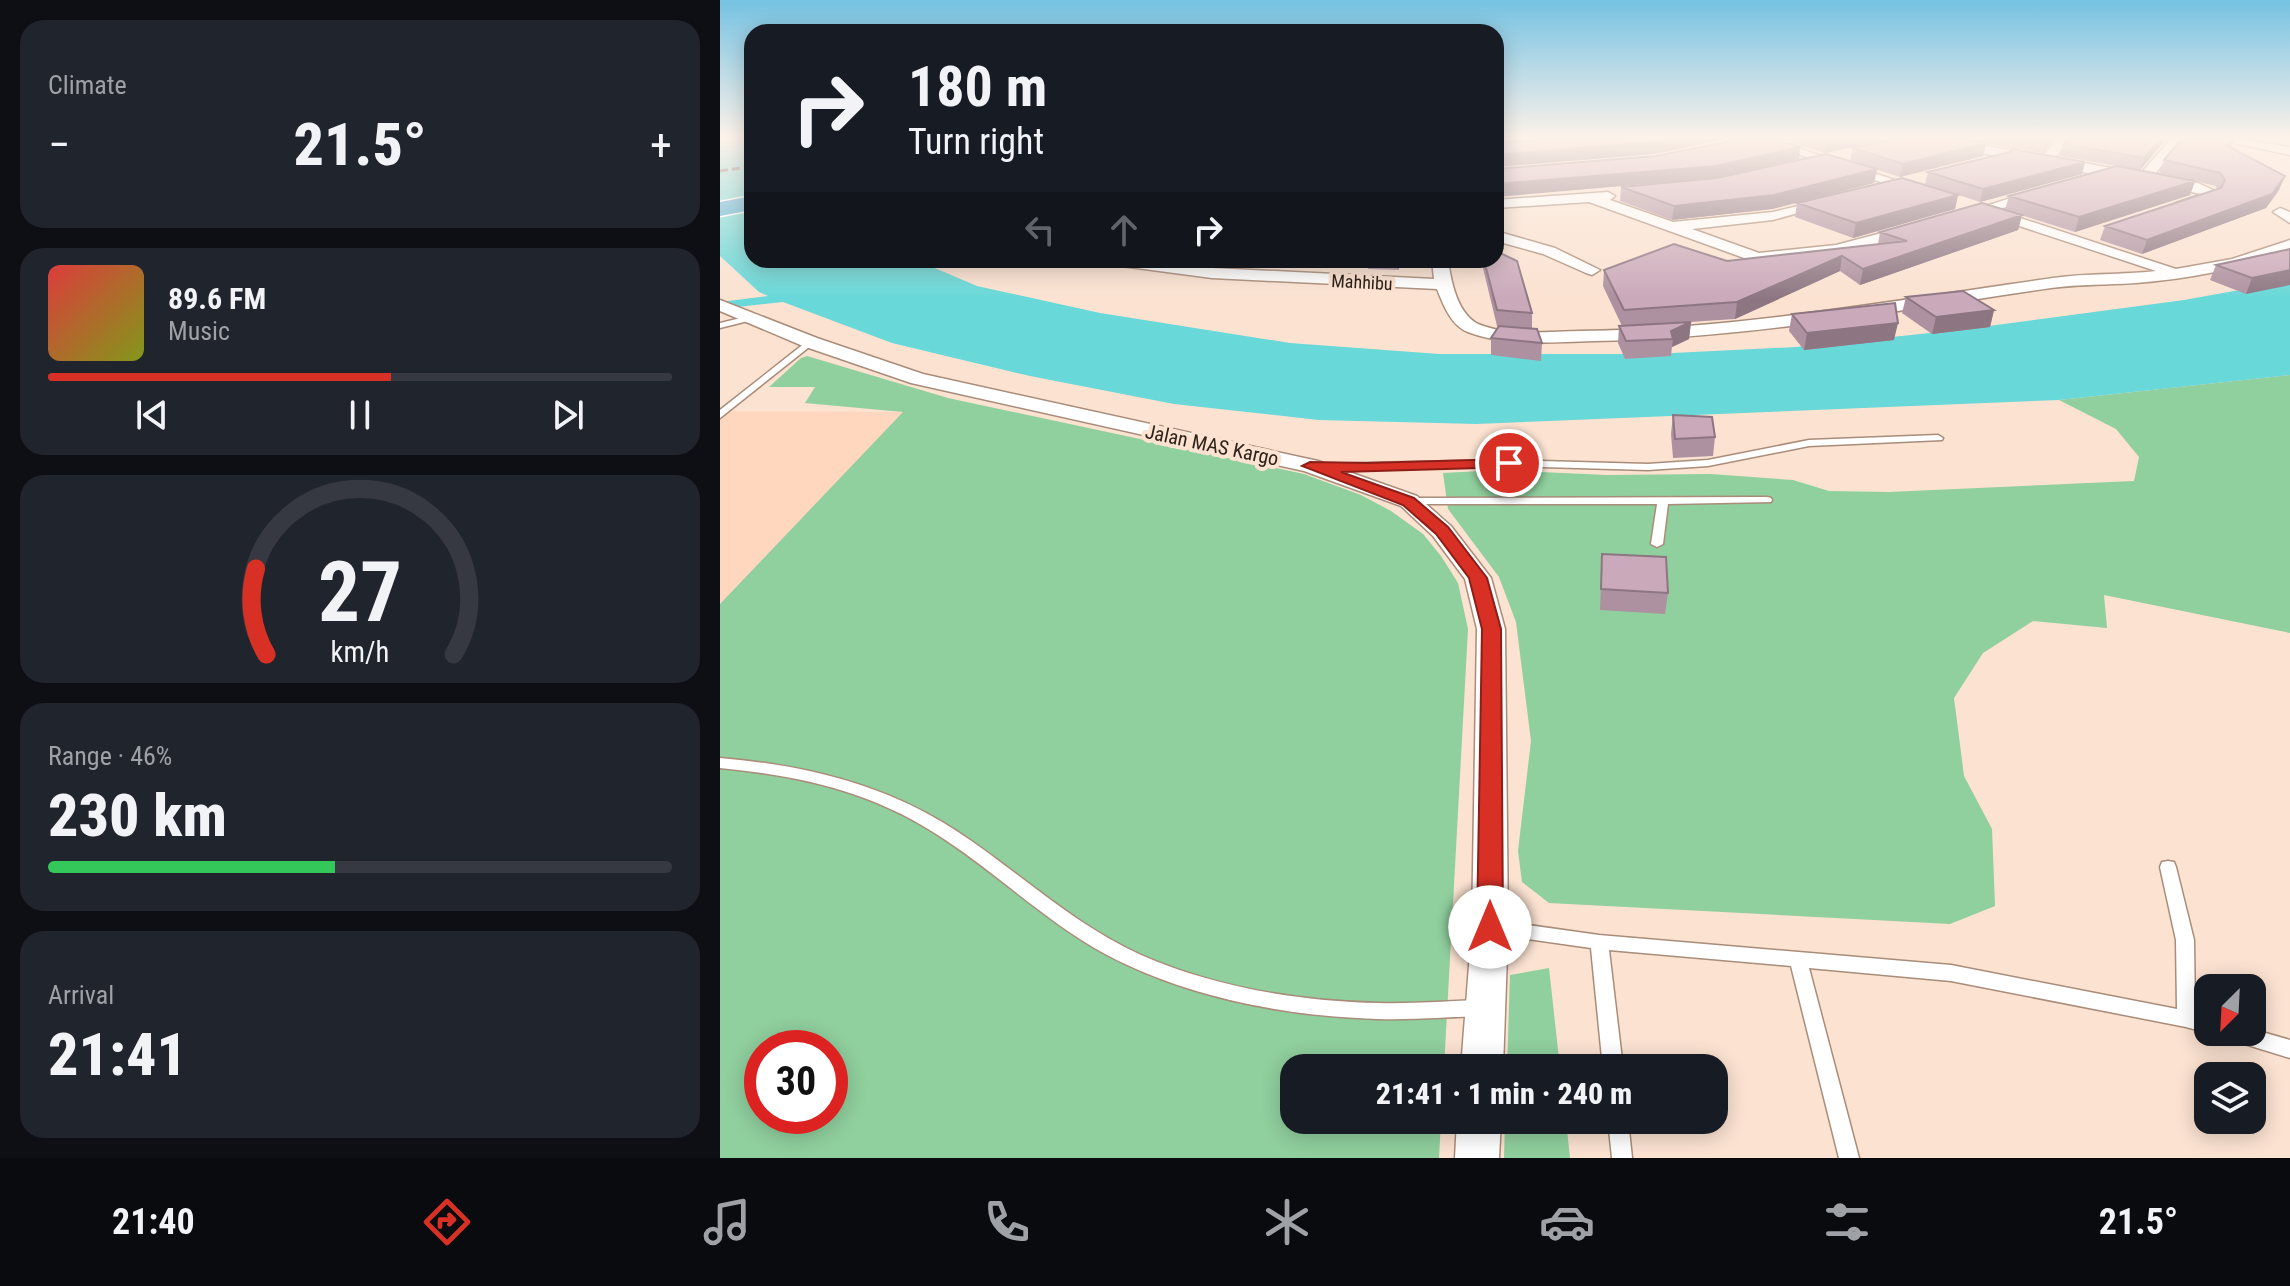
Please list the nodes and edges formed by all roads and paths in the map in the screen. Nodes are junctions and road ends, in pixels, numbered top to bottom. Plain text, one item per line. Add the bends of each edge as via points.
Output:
1 (1922, 191) edge
2 (2047, 191) edge
3 (2205, 191) edge
4 (744, 194) edge
5 (1632, 194) edge
6 (1848, 197) edge
7 (720, 198) edge
8 (1592, 198) junction
9 (744, 204) edge
10 (1504, 204) edge
11 (720, 209) edge
12 (1981, 210) junction
13 (2166, 211) edge
14 (1951, 219) edge
15 (1669, 227) junction
16 (1922, 227) edge
17 (2100, 232) dead end
18 (1504, 238) edge
19 (2075, 240) junction
20 (2290, 245) edge
21 (1179, 268) edge
22 (1441, 268) edge
23 (1592, 270) dead end
24 (2175, 272) junction
25 (1443, 284) junction
26 (731, 314) edge
27 (810, 342) junction
28 (720, 415) edge
29 (1938, 438) dead end
30 (1310, 466) junction
31 (1663, 500) junction
32 (1767, 500) dead end
33 (1409, 501) junction
34 (1657, 544) dead end
35 (720, 763) edge
36 (2168, 867) dead end
37 (1490, 927) junction
38 (1599, 942) junction
39 (1798, 959) junction
40 (1485, 1007) junction
41 (2186, 1019) junction
42 (2194, 1021) edge
43 (2266, 1042) edge
44 (2290, 1049) edge
45 (1483, 1054) edge
46 (1611, 1054) edge
47 (1478, 1134) edge
48 (1619, 1134) edge
49 (1477, 1158) edge
50 (1622, 1158) edge
51 (1849, 1158) edge

1 - 12 street
2 - 12 street
3 - 13 street via 2208,197
4 - 7 highway
5 - 8 street
6 - 15 street via 1773,216
8 - 10 street
8 - 15 street
9 - 11 highway
12 - 14 street
12 - 19 street
15 - 16 street via 1765,258 1837,250
17 - 19 street
18 - 23 street
19 - 24 street
20 - 24 street via 2239,264
21 - 25 street, Mahhibu
22 - 25 street
24 - 25 street via 2059,282 1791,323 1613,336 1533,336 1476,329 1463,321
26 - 27 street, Jalan MAS Kargo
27 - 28 lane
27 - 30 street, Jalan MAS Kargo via 931,382
29 - 30 lane via 1809,443 1708,463 1648,467
30 - 33 street, Jalan MAS Kargo
31 - 32 lane
31 - 33 lane
31 - 34 lane
33 - 37 street, Jalan MAS Kargo via 1462,554 1487,602
35 - 40 lane via 774,767 850,783 894,803 977,854 1078,930 1136,961 1197,982 1310,1006 1377,1011
36 - 41 lane via 2185,940
37 - 38 lane
37 - 40 street, Jalan MAS Kargo
38 - 39 lane
38 - 46 lane
39 - 41 lane via 1951,973
39 - 51 lane
40 - 45 street, Jalan MAS Kargo
41 - 42 lane
43 - 44 lane
47 - 49 street
48 - 50 lane

